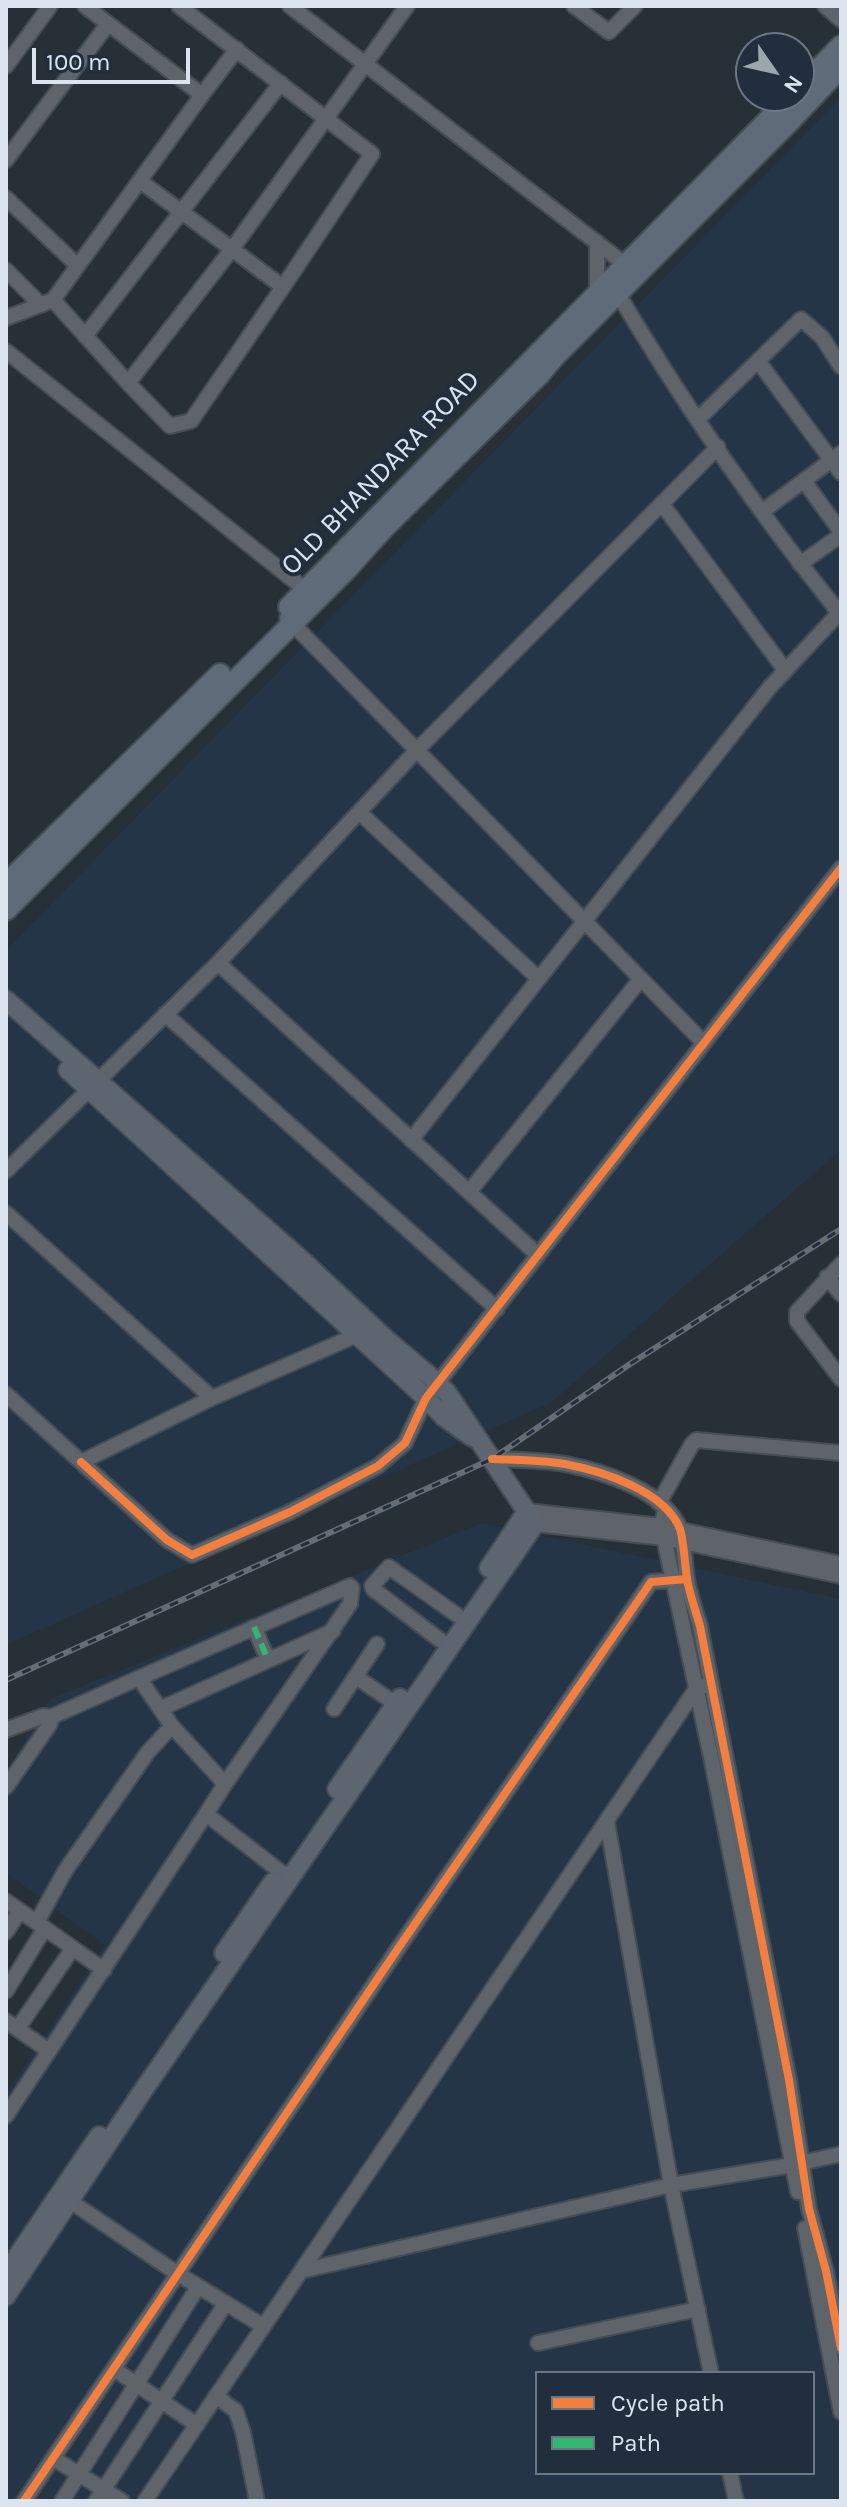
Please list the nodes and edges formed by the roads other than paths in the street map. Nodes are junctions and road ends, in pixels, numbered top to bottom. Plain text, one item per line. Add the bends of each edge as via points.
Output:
1 (50, 6) edge
2 (85, 6) edge
3 (179, 6) edge
4 (290, 6) edge
5 (407, 6) edge
6 (574, 6) edge
7 (635, 6) edge
8 (825, 6) edge
9 (841, 20) edge
10 (108, 24) junction
11 (841, 46) edge
12 (237, 49) junction
13 (365, 62) junction
14 (6, 66) edge
15 (841, 67) edge
16 (815, 73) edge
17 (281, 83) junction
18 (202, 95) junction
19 (777, 112) edge
20 (327, 119) junction
21 (6, 160) edge
22 (140, 181) junction
23 (6, 198) edge
24 (180, 211) junction
25 (597, 242) junction
26 (232, 249) junction
27 (77, 265) junction
28 (6, 270) edge
29 (632, 270) junction
30 (283, 287) junction
31 (608, 289) junction
32 (47, 303) junction
33 (6, 318) edge
34 (85, 336) junction
35 (6, 351) edge
36 (758, 361) junction
37 (841, 367) edge
38 (128, 383) junction
39 (698, 419) junction
40 (718, 447) junction
41 (837, 457) edge
42 (841, 473) edge
43 (804, 481) junction
44 (662, 504) junction
45 (763, 511) junction
46 (841, 534) edge
47 (800, 564) junction
48 (311, 594) junction
49 (840, 613) edge
50 (287, 618) junction
51 (785, 670) junction
52 (416, 751) junction
53 (90, 813) junction
54 (360, 813) junction
55 (841, 868) edge
56 (9, 881) edge
57 (6, 910) edge
58 (583, 922) junction
59 (218, 963) junction
60 (538, 978) junction
61 (640, 980) junction
62 (6, 1000) edge
63 (6, 1014) edge
64 (165, 1014) junction
65 (704, 1043) junction
66 (93, 1084) junction
67 (411, 1140) junction
68 (6, 1171) edge
69 (469, 1192) junction
70 (6, 1213) edge
71 (538, 1255) junction
72 (841, 1264) edge
73 (827, 1277) junction
74 (841, 1294) edge
75 (497, 1309) junction
76 (357, 1335) junction
77 (841, 1379) edge
78 (438, 1383) junction
79 (6, 1394) edge
80 (212, 1398) junction
81 (426, 1398) junction
82 (478, 1440) junction
83 (841, 1453) edge
84 (492, 1459) junction
85 (81, 1462) junction
86 (662, 1506) junction
87 (531, 1517) junction
88 (663, 1532) junction
89 (680, 1536) junction
90 (841, 1564) edge
91 (841, 1576) edge
92 (680, 1579) junction
93 (457, 1615) junction
94 (254, 1627) junction
95 (333, 1630) junction
96 (440, 1640) junction
97 (377, 1644) dead end
98 (268, 1660) junction
99 (356, 1677) junction
100 (139, 1678) junction
101 (703, 1686) junction
102 (396, 1704) junction
103 (160, 1709) junction
104 (334, 1709) dead end
105 (51, 1717) junction
106 (172, 1726) junction
107 (6, 1730) edge
108 (225, 1784) junction
109 (6, 1787) edge
110 (206, 1814) junction
111 (607, 1822) junction
112 (286, 1874) junction
113 (6, 1901) edge
114 (20, 1911) junction
115 (41, 1925) junction
116 (6, 1932) edge
117 (73, 1948) junction
118 (104, 1970) junction
119 (6, 1991) edge
120 (12, 2025) edge
121 (49, 2051) junction
122 (6, 2116) edge
123 (841, 2154) edge
124 (797, 2164) junction
125 (671, 2185) junction
126 (70, 2201) junction
127 (25, 2257) junction
128 (301, 2271) junction
129 (6, 2273) edge
130 (178, 2274) junction
131 (198, 2287) junction
132 (6, 2296) edge
133 (226, 2303) junction
134 (698, 2309) junction
135 (263, 2326) junction
136 (538, 2343) dead end
137 (841, 2348) edge
138 (114, 2369) junction
139 (711, 2371) edge
140 (136, 2383) junction
141 (216, 2396) junction
142 (161, 2401) junction
143 (841, 2412) edge
144 (197, 2425) junction
145 (53, 2458) junction
146 (79, 2474) junction
147 (730, 2475) edge
148 (100, 2495) edge
149 (24, 2501) edge
150 (62, 2501) edge
151 (122, 2501) edge
152 (145, 2501) edge
153 (257, 2501) edge
154 (736, 2501) edge

1 - 14 street
2 - 10 street
3 - 12 street
4 - 13 street
5 - 13 street
6 - 7 street via 609,32
8 - 9 street
10 - 18 street
10 - 21 street
11 - 16 highway
12 - 17 street
12 - 18 street
13 - 20 street
13 - 25 street
15 - 29 highway
17 - 20 street
17 - 24 street
18 - 22 street
19 - 29 highway, OLD BHANDARA ROAD
20 - 26 street
20 - 30 street via 372,154
22 - 24 street
22 - 27 street
23 - 27 street
24 - 26 street
24 - 34 street
25 - 29 street
25 - 31 street
26 - 30 street
26 - 38 street
27 - 32 street
28 - 32 street
29 - 31 highway, OLD BHANDARA ROAD
30 - 38 street via 191,421 170,426
31 - 39 street
31 - 48 highway, OLD BHANDARA ROAD
32 - 33 street
32 - 34 street
34 - 38 street
35 - 48 street
36 - 37 street via 801,319 822,337
36 - 39 street
36 - 41 street
39 - 40 street
40 - 44 street
40 - 45 street
41 - 42 street
41 - 43 street
43 - 45 street
43 - 46 street
44 - 51 street
44 - 52 street
45 - 47 street
46 - 47 street
47 - 49 street
48 - 50 highway, OLD BHANDARA ROAD
49 - 51 street
50 - 52 street
50 - 53 highway, OLD BHANDARA ROAD
51 - 58 street
52 - 54 street
52 - 58 street
53 - 56 highway, OLD BHANDARA ROAD
53 - 57 highway
54 - 59 street
54 - 60 street
55 - 65 street
58 - 60 street
58 - 61 street
59 - 64 street
59 - 67 street
60 - 67 street
61 - 65 street
61 - 69 street
62 - 66 main road
63 - 66 main road
64 - 66 street
64 - 75 street
65 - 71 street
66 - 68 street
66 - 76 main road
66 - 78 main road
67 - 69 street
69 - 71 street
70 - 80 street
71 - 75 street
72 - 73 street
73 - 74 street
73 - 77 street via 795,1316
75 - 78 street
76 - 80 street
76 - 81 main road
78 - 81 street
78 - 82 main road
79 - 85 street
80 - 85 street
81 - 82 main road
81 - 85 street via 405,1443 378,1466 192,1555 167,1540
82 - 84 main road
83 - 86 street via 696,1440
84 - 86 street via 568,1465 635,1487
84 - 87 main road
86 - 88 street
86 - 89 street
87 - 88 street
87 - 93 main road
87 - 112 main road via 444,1652
88 - 89 street
88 - 92 street
89 - 90 street
89 - 91 street
89 - 92 street
92 - 101 street
92 - 130 street via 651,1582
93 - 96 main road
93 - 96 street via 389,1567 372,1586
94 - 95 street via 350,1586 353,1598
94 - 98 street
94 - 100 street
95 - 98 street
95 - 108 street
96 - 102 main road
97 - 99 street
98 - 103 street
99 - 102 street
99 - 104 street
100 - 103 street
100 - 105 street
101 - 111 street
101 - 124 street
102 - 112 main road
103 - 106 street
105 - 107 street
105 - 109 street
106 - 108 street
106 - 115 street via 65,1871
108 - 110 street
110 - 112 street
110 - 118 street
111 - 125 street
111 - 128 street
112 - 126 main road
112 - 127 main road
113 - 114 street
114 - 115 street
114 - 116 street
115 - 117 street
115 - 119 street
117 - 118 street
117 - 120 street
118 - 121 street
120 - 121 street
121 - 122 street
123 - 124 street
124 - 125 street
124 - 137 street
124 - 143 street
125 - 128 street
125 - 134 street
126 - 127 main road
126 - 130 street
127 - 129 main road
127 - 132 main road
128 - 135 street
130 - 131 street
130 - 138 street
131 - 133 street
131 - 140 street
133 - 135 street
133 - 142 street
134 - 136 street
134 - 139 street
135 - 141 street
138 - 140 street
138 - 145 street
140 - 142 street
140 - 146 street
141 - 144 street
141 - 153 street via 236,2411
142 - 144 street
142 - 148 street
144 - 152 street
145 - 146 street
145 - 149 street
146 - 148 street
146 - 150 street
147 - 154 street
148 - 151 street

